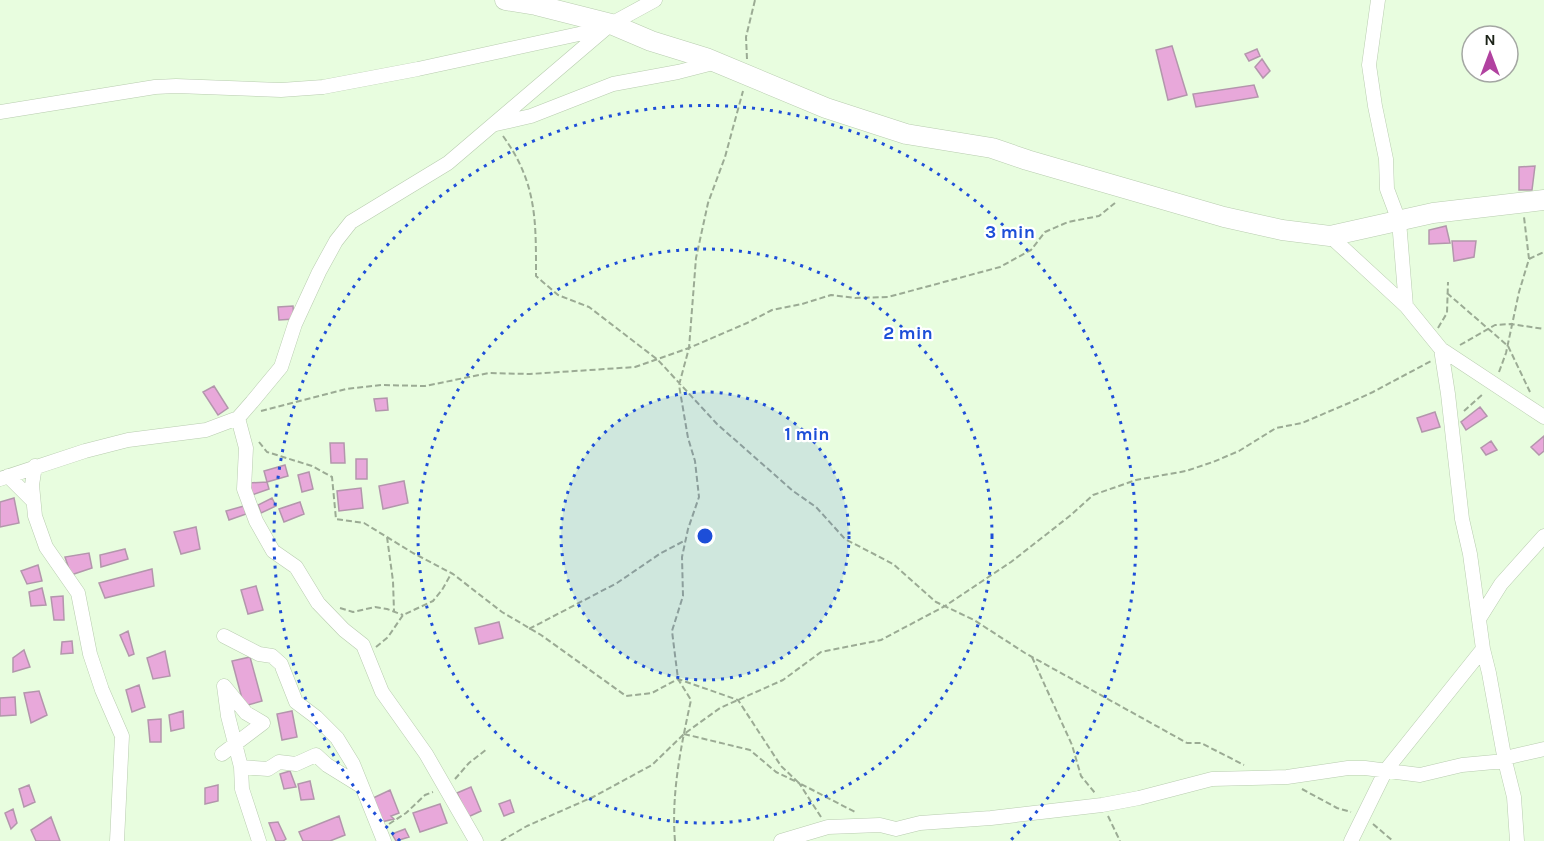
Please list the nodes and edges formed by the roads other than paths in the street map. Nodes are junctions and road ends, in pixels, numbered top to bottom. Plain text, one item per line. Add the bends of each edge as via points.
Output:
1 (505, 0) edge
2 (655, 0) edge
3 (1378, 0) edge
4 (608, 26) junction
5 (717, 62) junction
6 (0, 112) edge
7 (494, 124) junction
8 (1544, 200) edge
9 (1399, 221) junction
10 (1330, 236) junction
11 (1406, 306) junction
12 (1441, 349) junction
13 (1541, 415) edge
14 (238, 418) junction
15 (35, 466) junction
16 (4, 477) edge
17 (33, 501) junction
18 (1544, 536) edge
19 (1479, 619) junction
20 (224, 636) dead end
21 (1483, 649) junction
22 (1544, 749) edge
23 (222, 754) dead end
24 (1505, 759) junction
25 (241, 767) junction
26 (1386, 770) junction
27 (361, 786) junction
28 (382, 836) edge
29 (117, 841) edge
30 (259, 841) edge
31 (476, 841) edge
32 (781, 841) edge
33 (1351, 841) edge
34 (1517, 841) edge

1 - 4 street
2 - 4 street
3 - 9 street via 1369,66 1386,159 1387,189
4 - 5 street
4 - 6 street via 323,87 155,87
4 - 7 street
5 - 7 street via 614,84 531,116
5 - 10 street via 826,108 906,134 992,148 1248,222
7 - 14 street via 448,163 351,222 343,231 319,272 281,367
8 - 9 street via 1465,208
9 - 10 street
9 - 11 street
10 - 11 street
11 - 12 street
12 - 13 street
12 - 19 street
14 - 15 street via 206,430 128,440
14 - 31 street via 246,448 244,489 256,521 273,551 296,567 318,603 363,645 382,692 426,754
15 - 16 street
15 - 17 street
16 - 17 street
17 - 29 street via 46,547 78,593 90,654 122,736
18 - 19 street via 1501,584
19 - 21 street
20 - 27 street via 259,654 272,656 281,664 296,702 337,738
21 - 24 street
21 - 26 street
22 - 24 street
23 - 25 street via 235,743
24 - 26 street via 1420,775
24 - 34 street via 1514,797
25 - 27 street via 268,769 279,762 296,764 316,755
25 - 30 street via 242,789
26 - 32 street via 1348,768 1287,777 1212,779 1102,805 920,823 896,829 880,825 828,827
26 - 33 street
27 - 28 street

